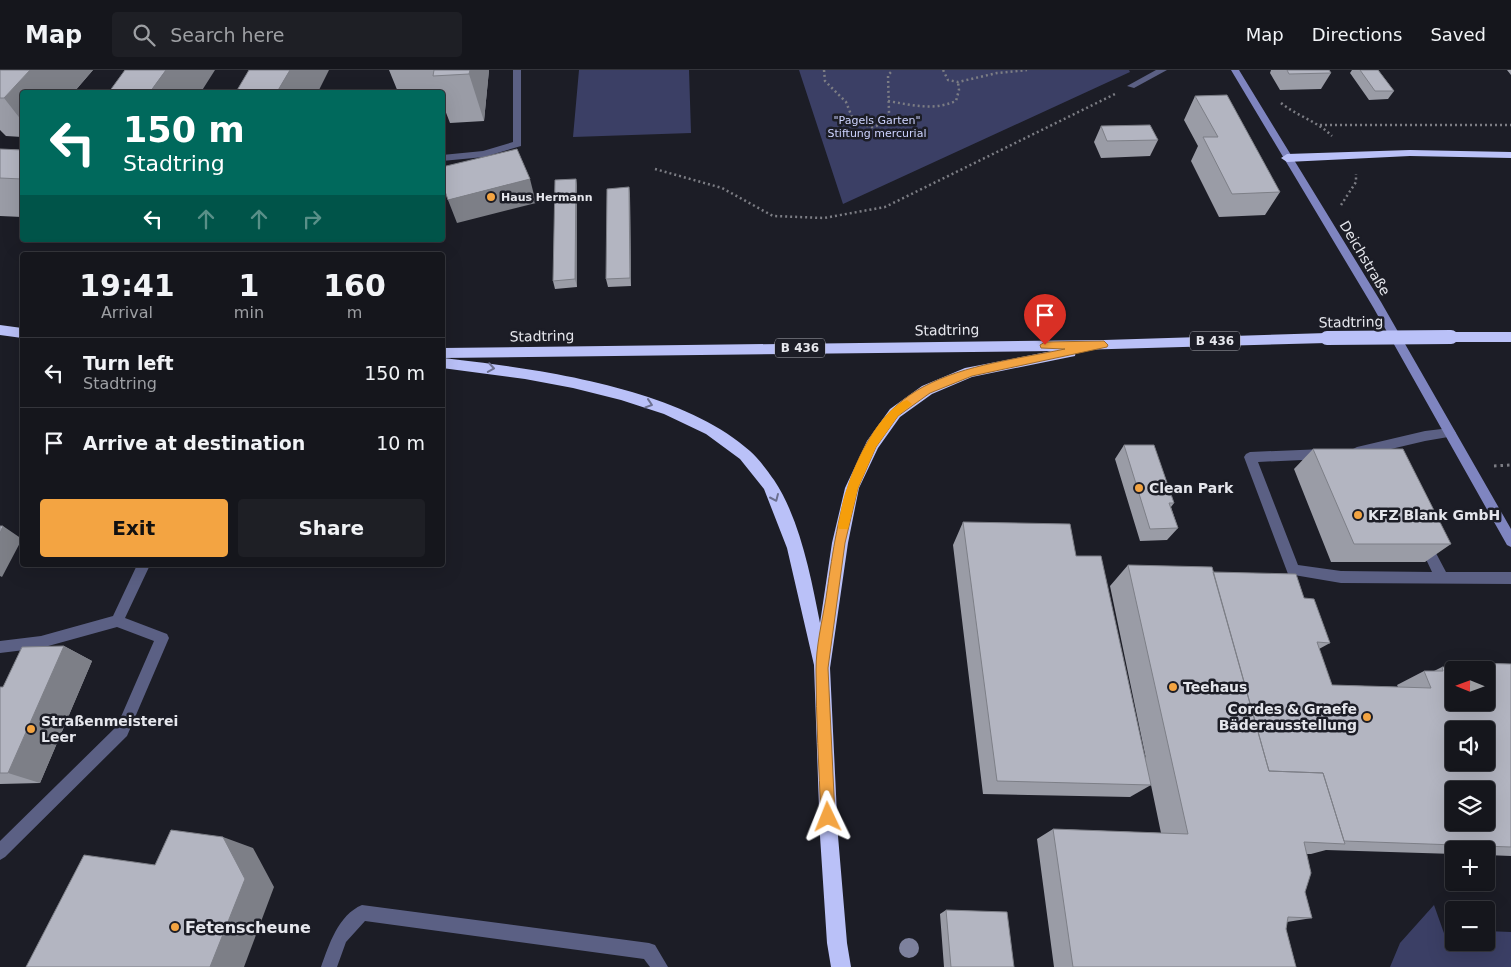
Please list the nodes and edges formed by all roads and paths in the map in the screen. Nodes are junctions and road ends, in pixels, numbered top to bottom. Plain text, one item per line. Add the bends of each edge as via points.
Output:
1 (517, 70) edge
2 (824, 70) edge
3 (893, 70) edge
4 (943, 70) edge
5 (1027, 70) edge
6 (1163, 70) edge
7 (1235, 70) edge
8 (958, 82) junction
9 (1131, 86) joint
10 (888, 101) junction
11 (1320, 125) dead end
12 (1511, 125) edge
13 (1511, 155) edge
14 (445, 158) edge
15 (1287, 158) junction
16 (655, 169) dead end
17 (0, 330) edge
18 (20, 333) edge
19 (1511, 337) edge
20 (1104, 345) junction
21 (445, 353) edge
22 (445, 363) edge
23 (1450, 433) junction
24 (1421, 534) edge
25 (1511, 541) edge
26 (143, 567) edge
27 (1442, 578) junction
28 (1511, 578) edge
29 (117, 621) junction
30 (0, 647) edge
31 (822, 668) junction
32 (0, 852) edge
33 (329, 967) edge
34 (660, 967) edge
35 (841, 967) edge

1 - 14 street via 518,144 484,154
2 - 10 path via 826,80 846,102 854,122 872,127 883,124 889,113
3 - 10 path via 888,75
4 - 8 path via 948,80
5 - 8 path
6 - 9 street
7 - 15 main road, Deichstraße
8 - 10 path via 956,101 945,107 930,108
9 - 16 path via 884,207 824,218 772,216 722,188
11 - 12 path
13 - 15 highway via 1410,153
15 - 23 main road, Deichstraße
17 - 18 highway
19 - 20 highway, Stadtring / B 436, bridge via 1327,338
20 - 21 highway, Stadtring / B 436
20 - 31 highway via 970,372 926,390 895,413 872,445 852,488 840,543
22 -> 31 highway via 584,385 654,406 704,426 743,451 769,484 787,524
23 - 25 main road, Deichstraße
23 - 27 street via 1425,436 1382,452 1250,458 1293,570 1341,577
24 - 27 street
26 - 29 street
27 - 28 street
29 - 30 street via 42,642
29 - 32 street via 162,638 122,731
31 - 35 highway via 829,836
33 - 34 street via 340,937 362,913 649,951

